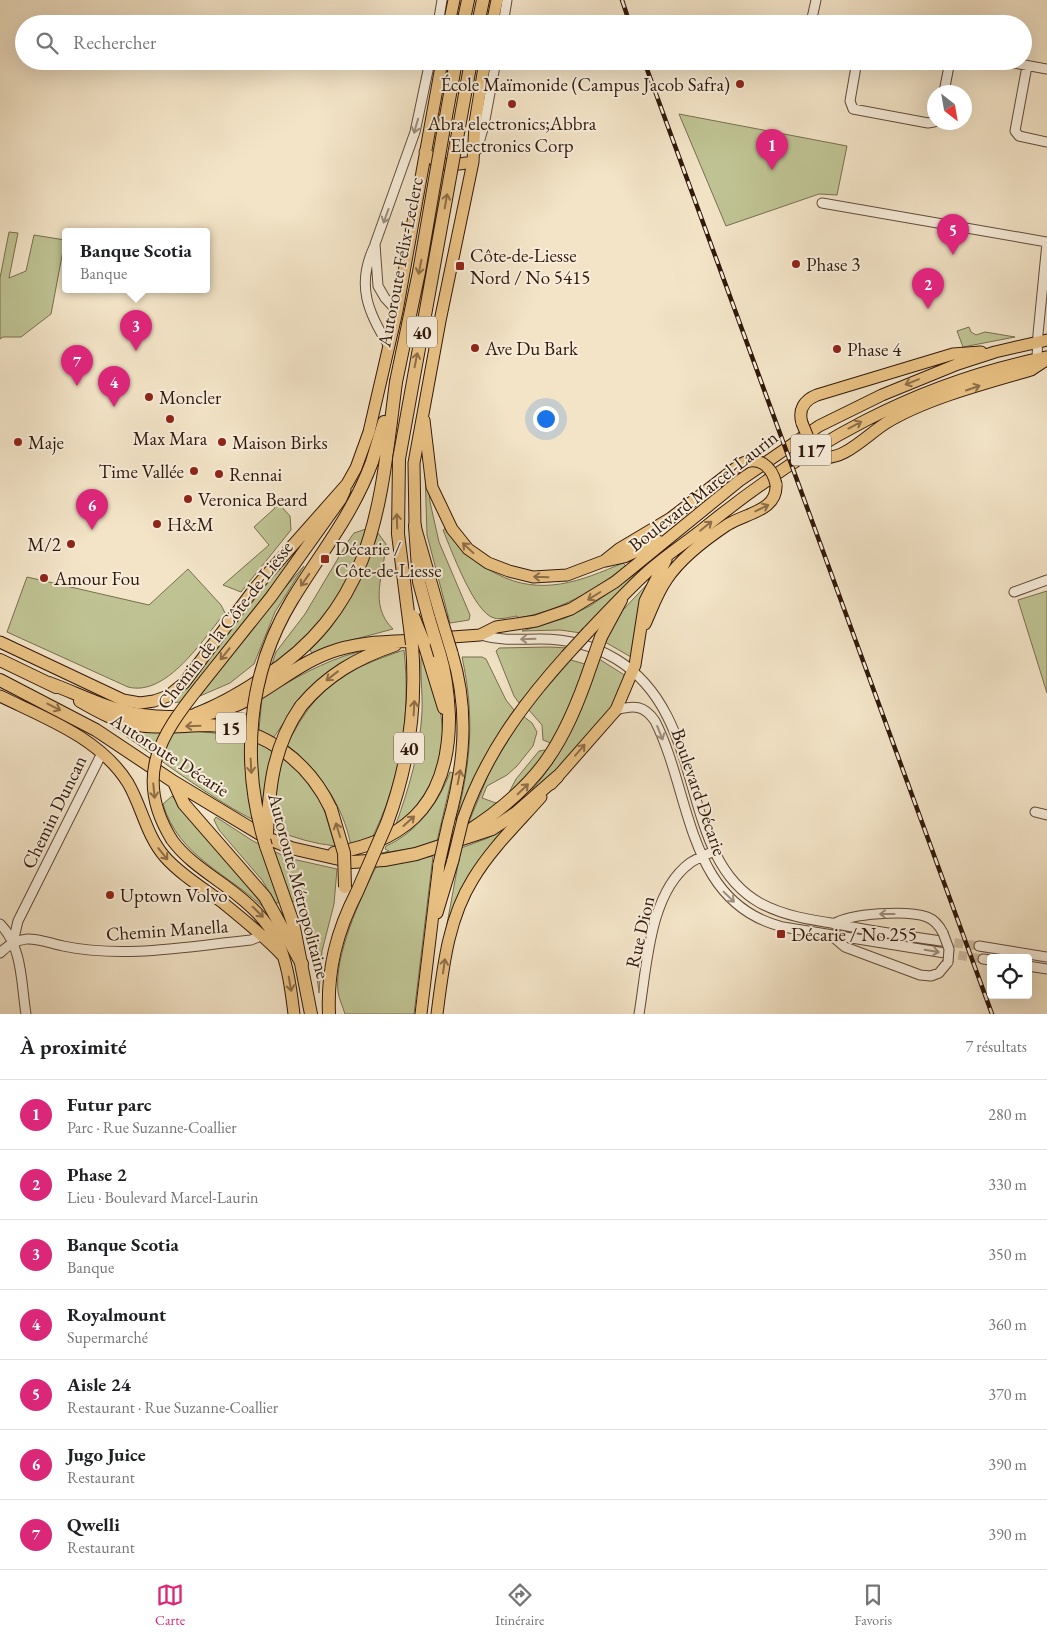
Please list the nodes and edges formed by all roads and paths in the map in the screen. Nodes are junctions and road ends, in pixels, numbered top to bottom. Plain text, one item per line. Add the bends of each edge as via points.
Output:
1 (442, 0) edge
2 (454, 0) edge
3 (468, 0) edge
4 (483, 0) edge
5 (508, 0) edge
6 (816, 0) edge
7 (440, 15) edge
8 (451, 15) edge
9 (465, 15) edge
10 (480, 15) edge
11 (505, 15) edge
12 (813, 15) edge
13 (1032, 67) edge
14 (1047, 69) edge
15 (428, 70) edge
16 (440, 70) edge
17 (454, 70) edge
18 (469, 70) edge
19 (484, 70) edge
20 (494, 70) edge
21 (855, 70) edge
22 (948, 70) edge
23 (1026, 70) edge
24 (945, 85) edge
25 (927, 123) edge
26 (1047, 142) edge
27 (425, 152) junction
28 (473, 162) junction
29 (822, 203) dead end
30 (1047, 242) edge
31 (375, 244) junction
32 (397, 311) junction
33 (440, 321) junction
34 (1042, 341) edge
35 (389, 346) junction
36 (995, 352) junction
37 (1044, 359) edge
38 (396, 382) junction
39 (423, 414) junction
40 (347, 484) junction
41 (415, 526) joint
42 (671, 534) junction
43 (668, 556) junction
44 (604, 561) junction
45 (1047, 580) edge
46 (1014, 592) dead end
47 (621, 600) junction
48 (408, 604) junction
49 (642, 630) junction
50 (480, 635) junction
51 (406, 641) junction
52 (0, 642) edge
53 (446, 654) junction
54 (0, 660) edge
55 (633, 671) junction
56 (0, 680) edge
57 (49, 683) junction
58 (0, 696) edge
59 (616, 710) junction
60 (196, 714) junction
61 (449, 722) junction
62 (102, 753) junction
63 (556, 777) junction
64 (174, 782) junction
65 (1035, 812) dead end
66 (1047, 815) edge
67 (266, 846) junction
68 (446, 846) junction
69 (714, 851) junction
70 (322, 855) junction
71 (702, 857) junction
72 (342, 922) junction
73 (0, 924) edge
74 (834, 924) junction
75 (432, 929) junction
76 (263, 935) junction
77 (832, 936) junction
78 (941, 941) tunnel mouth
79 (13, 942) junction
80 (979, 946) tunnel mouth
81 (0, 953) edge
82 (282, 954) junction
83 (1047, 957) edge
84 (946, 958) junction
85 (302, 964) junction
86 (1032, 967) edge
87 (1047, 969) edge
88 (26, 1014) edge
89 (294, 1014) edge
90 (311, 1014) edge
91 (329, 1014) edge
92 (421, 1014) edge
93 (437, 1014) edge
94 (639, 1014) edge

1 - 7 street
2 - 8 main road
3 - 9 highway
4 - 10 highway
5 - 11 street
6 - 12 street
13 - 14 street
15 -> 31 street via 415,132
16 - 27 main road
17 -> 38 highway, Autoroute Félix-Leclerc / 40, bridge via 422,258
48 -> 18 highway, Autoroute Félix-Leclerc / 40, bridge via 398,534 399,459
19 - 28 main road
20 - 28 street
21 - 25 street via 850,101 853,109
22 - 24 street
23 - 26 street via 1015,131 1022,137
27 - 28 main road via 443,165
27 - 32 main road
28 - 33 main road
29 - 30 street
30 - 34 street
31 - 32 street via 378,286
31 - 35 street via 365,270 366,298
32 - 33 main road via 429,324
32 - 35 main road
33 - 39 main road
34 - 36 main road, Boulevard Marcel-Laurin / 117
34 - 37 street
35 - 40 main road via 364,447
36 -> 37 main road, bridge via 953,354 817,395 802,408 802,424 811,445 820,456 828,459 839,456 904,413 1030,370
36 -> 42 main road, Boulevard Marcel-Laurin / 117 via 894,389 820,426 765,462
43 -> 37 main road, Boulevard Marcel-Laurin / 117 via 768,478 851,426 955,381
38 - 60 highway via 378,504 367,548 342,603 307,646 256,683
38 -> 67 highway, Autoroute Métropolitaine / 40, bridge via 372,462 355,502 288,608 272,639 260,677 252,721 251,770
39 - 41 main road via 414,463
44 -> 39 main road via 567,575 533,577 501,569 473,553 452,529 434,492
40 - 52 main road via 255,588 184,683 168,696 150,702 123,700
40 -> 82 main road, Chemin de la Côte-de-Liesse, bridge via 341,499 300,558 169,725 156,758 153,777 156,806 172,840 191,860 260,914 276,936
41 - 53 highway, bridge via 419,582
42 - 44 main road via 624,557
42 -> 50 main road, Boulevard Marcel-Laurin via 616,582 581,604 549,617 496,627
43 - 47 main road, Boulevard Marcel-Laurin via 644,575
43 - 49 main road via 648,594
49 -> 44 main road, bridge via 660,590 675,568 727,526 769,504 776,494 772,472 753,460 741,464 670,518
45 - 46 street
68 -> 47 highway, bridge via 496,813 540,772 570,723 601,637
47 - 75 main road, Boulevard Marcel-Laurin, bridge via 566,656 508,726 480,776 463,819 448,884
48 - 61 highway, bridge
72 -> 48 highway, Autoroute Métropolitaine / 40, bridge via 385,830 408,756 414,690
49 - 55 main road
50 - 51 main road, Boulevard Marcel-Laurin
55 -> 50 street, Boulevard Décarie via 606,654 576,642 497,640
51 - 60 highway via 364,643 328,653 239,704 220,711
51 -> 67 highway, bridge via 343,668 301,706 275,759 269,789
53 - 61 highway
75 -> 53 main road, bridge via 439,864 464,744 462,696
54 - 57 highway, Autoroute Décarie / 15
55 - 59 main road
55 - 69 street, Boulevard Décarie via 654,693 668,715
56 -> 64 highway, Autoroute Décarie via 90,726
57 - 60 highway via 134,714
72 -> 57 highway, Autoroute Décarie / 15, bridge via 345,860 340,835 317,785 277,746 243,731 216,726 130,724 99,712
58 - 62 main road via 74,734
63 -> 59 main road
59 -> 71 street, Boulevard Décarie via 638,707 655,721
70 -> 61 highway via 377,842 404,826 419,812 443,772
62 -> 76 main road via 128,784 148,830 166,858
62 - 79 street, Chemin Duncan via 18,921
63 - 68 highway via 498,826
93 -> 63 main road via 449,939 465,892 482,865
64 - 70 highway, Autoroute Décarie via 264,837 290,848
64 - 85 highway via 184,804 254,883 275,913
65 - 66 street
67 - 85 highway, Autoroute Métropolitaine / 40 via 291,914
68 - 70 highway, Autoroute Décarie via 406,857 366,862
69 - 71 street, Rue Dion
69 - 74 street, Boulevard Décarie via 737,885 758,902 792,915
71 -> 77 street, Boulevard Décarie via 720,887 748,912 776,925
71 - 94 street, Rue Dion via 681,872 661,901
72 - 91 highway, Autoroute Métropolitaine / 15 via 331,971
73 - 79 street
74 - 78 street, Boulevard Décarie
84 -> 74 street, bridge via 950,955 940,927 921,915 842,918
75 - 92 main road
76 - 79 street, Chemin Manella via 251,940 129,951 79,949 28,938
76 - 82 main road
77 -> 84 street, Boulevard Décarie
77 - 84 street via 845,947 922,975 939,973
79 - 81 street
79 - 88 street
80 - 83 street
82 -> 89 main road, Chemin de la Côte-de-Liesse via 290,981
85 - 90 highway, Autoroute Métropolitaine
86 - 87 street

